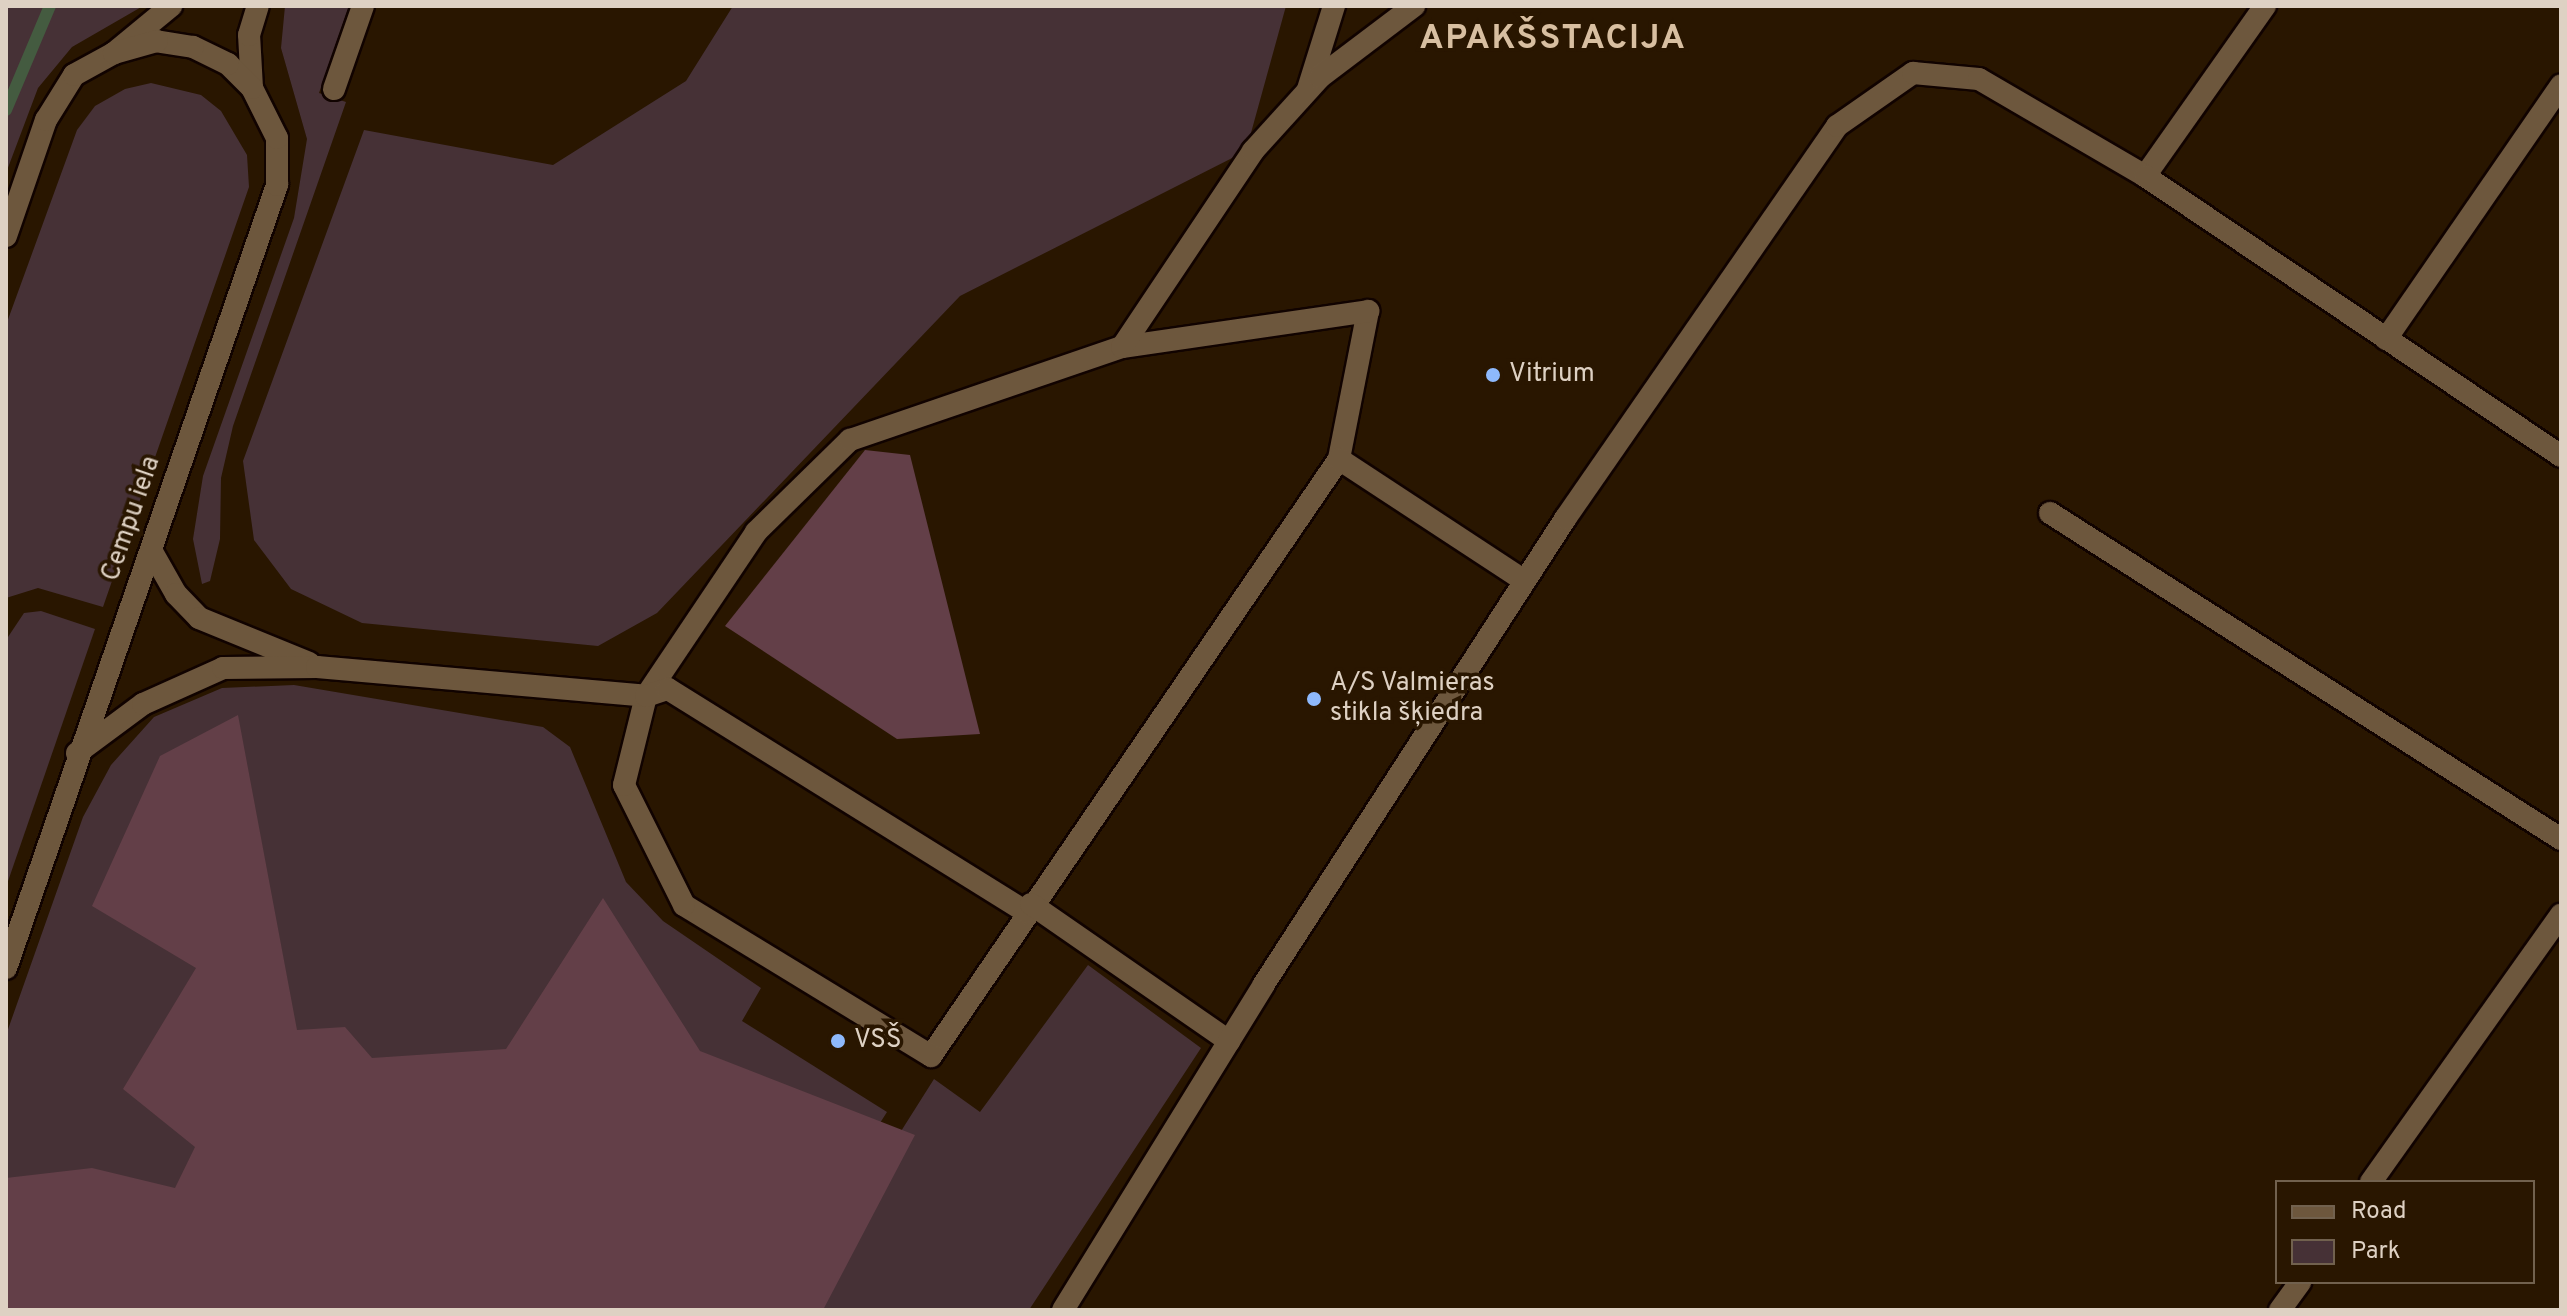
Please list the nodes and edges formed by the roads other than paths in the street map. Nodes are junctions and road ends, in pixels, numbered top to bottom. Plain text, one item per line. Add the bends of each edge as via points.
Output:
1 (171, 6) edge
2 (258, 6) edge
3 (363, 6) edge
4 (1334, 6) edge
5 (1414, 6) edge
6 (2265, 6) edge
7 (114, 53) junction
8 (2561, 85) edge
9 (252, 88) junction
10 (334, 89) dead end
11 (1308, 90) junction
12 (2145, 176) junction
13 (6, 236) edge
14 (2386, 339) junction
15 (1122, 347) junction
16 (2561, 456) edge
17 (1339, 459) junction
18 (2050, 513) dead end
19 (151, 550) junction
20 (1525, 581) junction
21 (317, 667) junction
22 (646, 696) junction
23 (77, 753) junction
24 (2561, 839) edge
25 (1028, 908) junction
26 (2561, 915) edge
27 (6, 968) edge
28 (1229, 1041) junction
29 (2372, 1180) edge
30 (2299, 1284) edge
31 (1063, 1310) edge
32 (2280, 1310) edge

1 - 7 main road, Cempu iela
2 - 9 main road, Cempu iela via 249,35
3 - 10 main road
4 - 11 main road
5 - 11 main road
6 - 12 main road
7 - 9 main road, Cempu iela via 157,41 193,47 228,64
7 - 13 main road, Cempu iela via 74,75 46,120
8 - 14 main road
9 - 19 main road, Cempu iela via 277,138 277,185
11 - 15 main road via 1253,151
12 - 14 main road
12 - 20 main road via 1979,79 1913,73 1837,126
14 - 16 main road
15 - 17 main road via 1368,311
15 - 22 main road via 850,440 756,532
17 - 20 main road
17 - 25 main road
18 - 24 main road
19 - 21 main road via 176,594 199,618
19 - 23 main road, Cempu iela
20 - 28 main road
21 - 22 main road
21 - 23 main road via 223,668 143,704
22 - 25 main road via 668,689
22 - 25 main road via 624,785 684,905 931,1056
23 - 27 main road, Cempu iela
25 - 28 main road
26 - 29 main road
28 - 31 main road
30 - 32 main road

